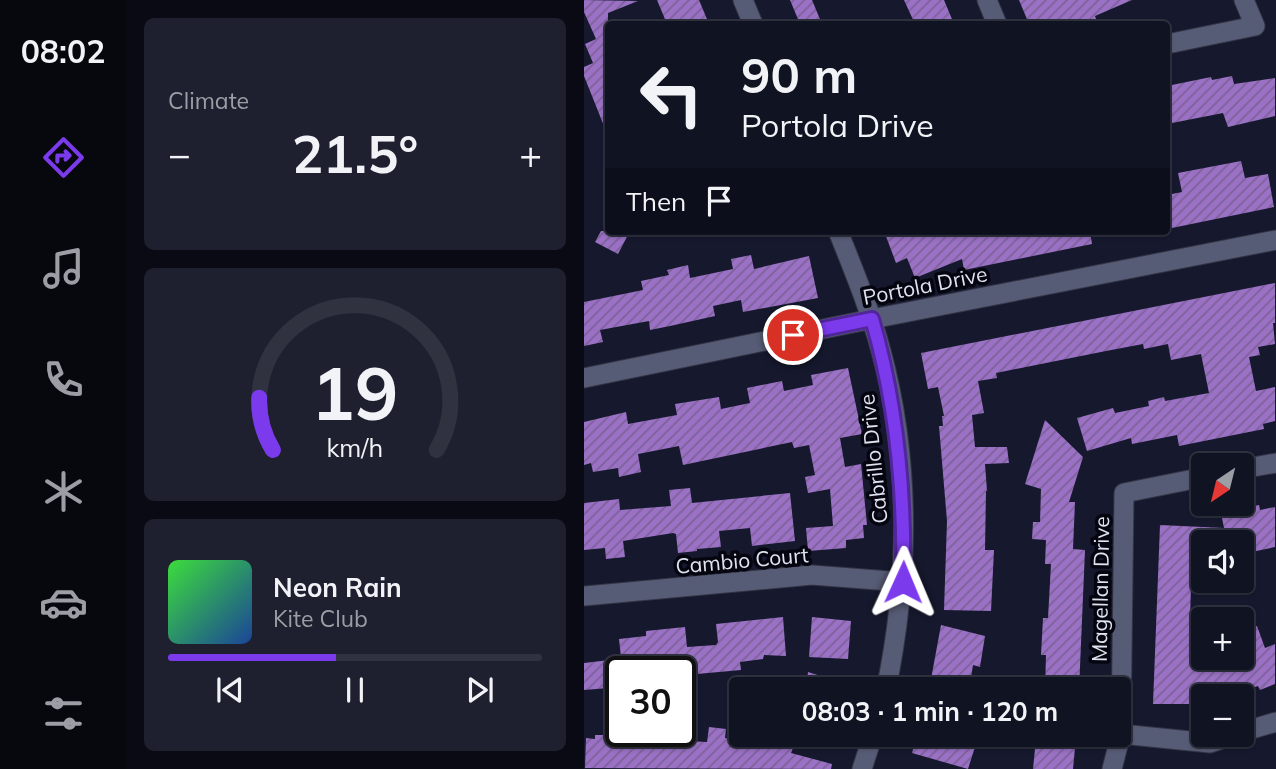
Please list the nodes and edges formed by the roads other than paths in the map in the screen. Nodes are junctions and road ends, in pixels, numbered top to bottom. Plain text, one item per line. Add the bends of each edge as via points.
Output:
1 (743, 0) edge
2 (987, 0) edge
3 (1244, 0) edge
4 (752, 21) edge
5 (996, 21) edge
6 (1170, 43) edge
7 (840, 235) edge
8 (1275, 240) edge
9 (872, 319) junction
10 (584, 378) edge
11 (1275, 463) edge
12 (1254, 467) edge
13 (1191, 480) edge
14 (903, 582) junction
15 (584, 596) edge
16 (889, 677) edge
17 (1122, 677) edge
18 (1275, 722) edge
19 (1254, 728) edge
20 (1131, 735) edge
21 (1191, 741) edge
22 (869, 747) edge
23 (1118, 747) edge
24 (862, 769) edge
25 (1112, 769) edge

1 - 4 street
2 - 5 street
3 - 6 street via 1255,26
7 - 9 street, Cabrillo Drive
8 - 9 street, Portola Drive
9 - 10 street, Portola Drive
9 - 14 street, Cabrillo Drive via 901,466
11 - 12 street
13 - 17 street, Magellan Drive via 1124,493
14 - 15 street, Cambio Court via 812,575
14 - 16 street, Cabrillo Drive
18 - 19 street
20 - 21 street
22 - 24 street
23 - 25 street, Magellan Drive

